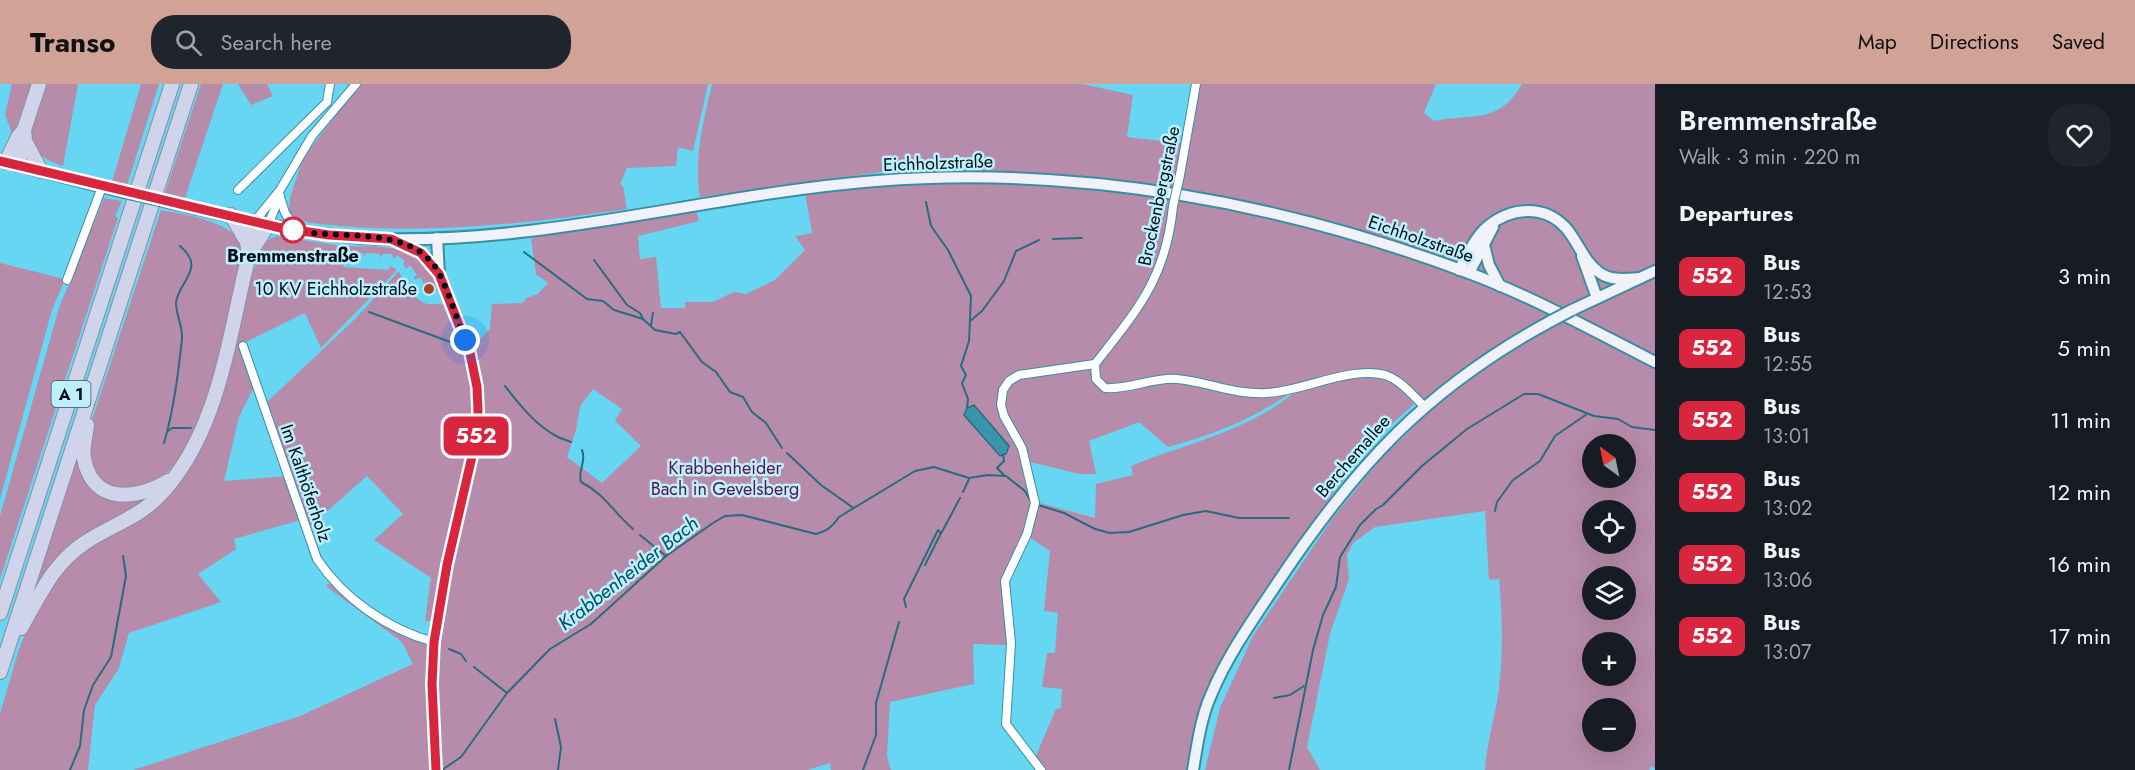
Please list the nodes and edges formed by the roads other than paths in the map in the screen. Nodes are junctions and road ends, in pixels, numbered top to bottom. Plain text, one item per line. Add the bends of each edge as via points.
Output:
1 (39, 84) edge
2 (172, 84) edge
3 (191, 84) edge
4 (330, 84) edge
5 (1196, 84) edge
6 (352, 85) edge
7 (24, 136) junction
8 (8, 163) edge
9 (41, 171) junction
10 (102, 187) junction
11 (238, 190) dead end
12 (280, 193) junction
13 (231, 215) junction
14 (1496, 221) junction
15 (262, 223) junction
16 (297, 231) junction
17 (437, 238) junction
18 (391, 239) junction
19 (1484, 243) junction
20 (248, 249) junction
21 (1580, 250) junction
22 (1593, 267) junction
23 (1464, 271) junction
24 (1655, 271) edge
25 (439, 274) junction
26 (1640, 278) junction
27 (67, 280) dead end
28 (1500, 286) junction
29 (1601, 296) junction
30 (243, 346) dead end
31 (1655, 362) edge
32 (1095, 364) junction
33 (94, 382) junction
34 (1424, 406) junction
35 (173, 478) junction
36 (0, 613) edge
37 (434, 642) junction
38 (6, 652) junction
39 (0, 672) edge
40 (436, 770) edge
41 (1041, 770) edge
42 (1193, 770) edge

1 - 7 highway
2 - 36 highway, A 1
3 - 33 highway, A 1
4 - 11 street via 327,102
5 - 32 street, Brockenbergstraße, bridge via 1167,248 1154,283
6 - 12 street via 312,136
7 - 8 highway
7 - 9 highway
8 - 9 main road
9 - 10 main road, Eichholzstraße
10 - 13 main road, Eichholzstraße, bridge
10 - 27 street
12 - 15 street
12 - 15 street
12 - 16 street via 285,213
13 - 15 main road, Eichholzstraße
13 - 20 highway
14 - 19 main road
14 - 21 main road via 1518,211 1543,213 1566,228
14 - 23 main road via 1479,236
15 - 16 main road, Eichholzstraße
15 - 20 highway
16 - 18 main road, Eichholzstraße
17 - 18 main road, Eichholzstraße
17 - 23 main road, Eichholzstraße via 541,230 828,186 920,178 1006,177 1132,188 1252,208 1396,246
17 - 25 main road
18 - 25 main road via 421,253
19 - 23 main road
19 - 28 main road via 1489,266
20 - 35 highway via 210,411 192,451
21 - 22 main road
21 - 29 main road
22 - 26 main road via 1610,278
22 - 29 main road
23 - 28 main road, Eichholzstraße
24 - 26 main road, Berchemallee
25 - 37 main road via 470,353 478,411 474,449 445,573
26 - 29 main road, Berchemallee
28 - 31 main road, Eichholzstraße
29 - 34 main road, Berchemallee, bridge via 1482,361
30 - 37 street, Im Kalthöferholz via 317,559 356,602 407,634
32 - 34 street via 1096,379 1105,388 1113,389 1176,379 1237,393 1271,393 1374,373 1397,381
32 - 41 street via 1018,375 1009,381 1001,399 1004,416 1025,458 1035,503 1027,534 1005,581 1011,644 1006,724
33 - 35 highway via 84,446 91,476 106,490 124,496 146,492
33 - 38 highway, A 1
34 - 42 main road, Berchemallee via 1384,442 1338,497 1234,647 1210,697
35 - 38 highway via 146,507 87,541 62,562 36,598
37 - 40 main road
38 - 39 highway, A 1

